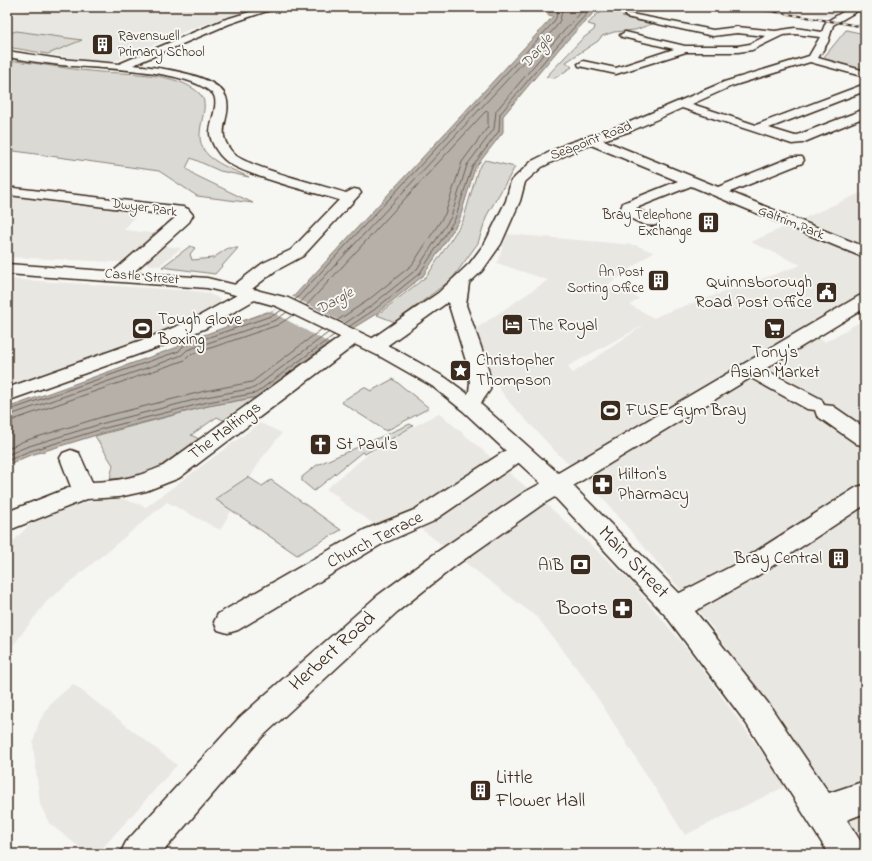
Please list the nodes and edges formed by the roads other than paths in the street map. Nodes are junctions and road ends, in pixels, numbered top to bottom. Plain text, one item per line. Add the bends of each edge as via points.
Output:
1 (275, 7) edge
2 (854, 7) edge
3 (629, 15) dead end
4 (775, 34) junction
5 (625, 35) dead end
6 (826, 35) junction
7 (685, 49) junction
8 (7, 54) edge
9 (810, 59) junction
10 (583, 64) dead end
11 (120, 67) junction
12 (865, 74) edge
13 (865, 87) edge
14 (683, 105) junction
15 (865, 113) edge
16 (756, 129) junction
17 (591, 140) junction
18 (797, 160) dead end
19 (691, 181) junction
20 (9, 191) edge
21 (718, 192) junction
22 (651, 222) dead end
23 (865, 253) edge
24 (7, 269) edge
25 (120, 275) junction
26 (460, 282) junction
27 (246, 292) junction
28 (276, 300) junction
29 (865, 300) edge
30 (350, 335) junction
31 (160, 340) junction
32 (374, 346) junction
33 (751, 370) junction
34 (7, 395) edge
35 (468, 405) junction
36 (865, 439) edge
37 (519, 452) junction
38 (71, 458) dead end
39 (557, 485) junction
40 (84, 491) junction
41 (865, 493) edge
42 (7, 522) edge
43 (676, 608) junction
44 (228, 622) dead end
45 (865, 797) edge
46 (822, 812) junction
47 (138, 854) edge
48 (849, 854) edge

1 - 11 street via 226,22
2 - 6 street via 829,24
3 - 4 street via 713,33 737,30
4 - 6 street via 795,31
4 - 7 street via 757,46 746,48
5 - 7 street
6 - 9 street via 817,54
7 - 10 street via 616,71
8 - 11 street
9 - 12 street
9 - 14 street, Seapoint Road via 734,82
11 - 27 street via 167,72 205,84 220,97 216,133 230,158 250,168 351,195 297,252 269,267
13 - 16 street
14 - 16 street
14 - 17 street, Seapoint Road
15 - 16 street via 797,140
17 - 19 street, Galtrim Park
17 - 26 street, Seapoint Road via 552,156 522,176 493,244 476,267
18 - 21 street
19 - 21 street, Galtrim Park
19 - 22 street via 628,206 628,211
20 - 25 street, Dwyer Park via 183,212 184,219
21 - 23 street, Galtrim Park
24 - 25 street, Castle Street
25 - 27 street, Castle Street via 207,283
26 - 32 street, Seapoint Road via 414,319
26 - 35 street via 462,291 457,304 480,383 478,394
27 - 28 street, Castle Street
27 - 31 street via 198,324
28 - 30 street, Castle Street
28 - 31 street via 226,320
29 - 33 street, Herbert Road
30 - 32 street, Main Street
30 - 40 street, The Maltings via 171,472 146,483 119,489
31 - 34 street
32 - 35 street, Main Street via 429,376
33 - 36 street via 819,407
33 - 39 street, Herbert Road
35 - 37 street, Main Street
37 - 39 street, Main Street
37 - 44 street, Church Terrace via 423,516 373,537
38 - 40 street
39 - 43 street, Main Street
39 - 47 street, Herbert Road via 446,559 387,604 251,727
40 - 42 street, The Maltings
41 - 43 street via 746,571
43 - 46 street, Main Street via 757,713
45 - 46 street
46 - 48 street, Main Street

